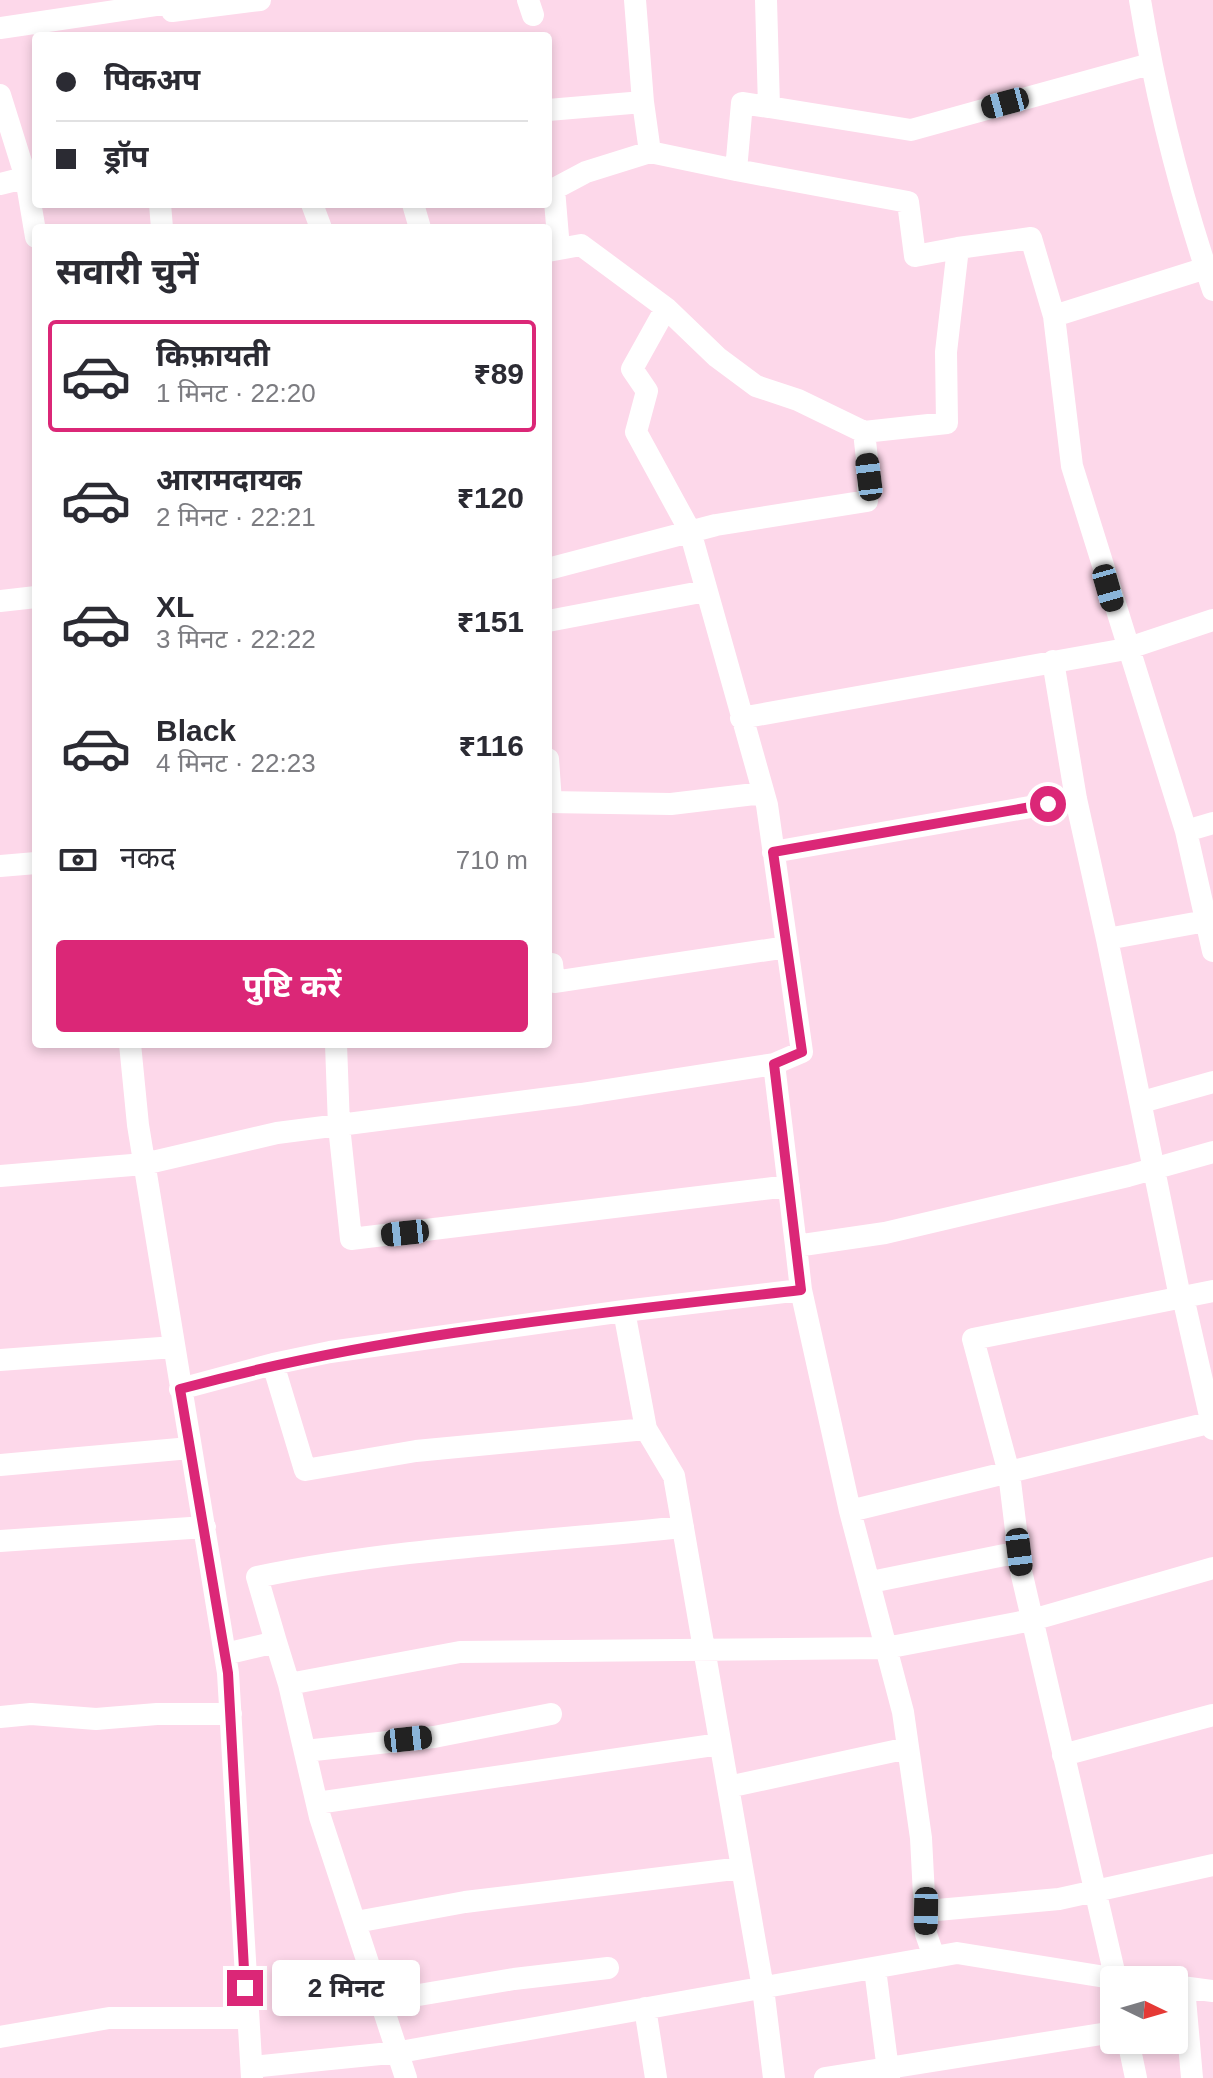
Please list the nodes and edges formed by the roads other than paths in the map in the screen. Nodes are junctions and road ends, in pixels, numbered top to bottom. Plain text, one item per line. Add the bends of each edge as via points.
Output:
1 (260, 0) edge
2 (635, 0) edge
3 (766, 0) edge
4 (1140, 0) edge
5 (0, 28) edge
6 (1150, 64) junction
7 (0, 95) edge
8 (643, 102) junction
9 (769, 107) junction
10 (552, 110) edge
11 (650, 152) junction
12 (736, 170) junction
13 (31, 177) edge
14 (0, 184) edge
15 (958, 248) junction
16 (553, 250) edge
17 (1206, 268) junction
18 (1213, 290) edge
19 (666, 308) junction
20 (1054, 316) junction
21 (864, 432) junction
22 (690, 531) junction
23 (552, 568) edge
24 (706, 591) junction
25 (32, 597) edge
26 (0, 601) edge
27 (552, 620) edge
28 (1213, 620) edge
29 (1126, 649) junction
30 (1053, 661) junction
31 (741, 718) junction
32 (763, 793) junction
33 (1076, 799) junction
34 (552, 802) edge
35 (1213, 823) edge
36 (1186, 831) junction
37 (773, 852) junction
38 (32, 863) edge
39 (0, 866) edge
40 (1206, 921) junction
41 (1107, 939) junction
42 (787, 947) junction
43 (1213, 951) edge
44 (552, 964) edge
45 (130, 1048) edge
46 (336, 1048) edge
47 (774, 1064) junction
48 (1213, 1082) edge
49 (1142, 1102) junction
50 (339, 1126) junction
51 (1213, 1152) edge
52 (144, 1164) junction
53 (1156, 1167) junction
54 (0, 1176) edge
55 (789, 1186) junction
56 (796, 1246) junction
57 (801, 1290) junction
58 (1213, 1291) edge
59 (1182, 1297) junction
60 (624, 1311) junction
61 (174, 1347) junction
62 (0, 1360) edge
63 (273, 1364) junction
64 (180, 1389) junction
65 (1212, 1425) edge
66 (646, 1429) junction
67 (190, 1448) junction
68 (0, 1465) edge
69 (1009, 1473) junction
70 (850, 1511) junction
71 (205, 1527) junction
72 (683, 1527) junction
73 (0, 1541) edge
74 (1019, 1552) junction
75 (1213, 1568) edge
76 (871, 1582) junction
77 (1032, 1620) junction
78 (276, 1642) junction
79 (886, 1648) junction
80 (702, 1651) junction
81 (225, 1654) junction
82 (289, 1684) junction
83 (231, 1714) junction
84 (551, 1714) dead end
85 (1213, 1715) edge
86 (0, 1717) edge
87 (720, 1744) junction
88 (908, 1748) junction
89 (305, 1751) junction
90 (1063, 1755) junction
91 (728, 1787) junction
92 (317, 1803) junction
93 (1213, 1865) edge
94 (742, 1868) junction
95 (1097, 1891) junction
96 (926, 1911) junction
97 (356, 1922) junction
98 (934, 1957) junction
99 (1113, 1966) edge
100 (608, 1968) dead end
101 (875, 1969) junction
102 (1100, 1977) edge
103 (763, 1988) junction
104 (1188, 1988) edge
105 (1213, 1991) edge
106 (383, 2001) junction
107 (645, 2008) junction
108 (247, 2018) junction
109 (1100, 2034) edge
110 (0, 2037) edge
111 (1188, 2050) edge
112 (400, 2052) junction
113 (1131, 2054) edge
114 (252, 2072) edge
115 (888, 2072) edge
116 (406, 2078) edge
117 (656, 2078) edge
118 (774, 2078) edge
119 (825, 2078) edge
120 (1136, 2078) edge
121 (1192, 2078) edge

1 - 5 street via 172,11 169,3
2 - 8 street
3 - 9 street
4 - 6 street
6 - 9 street via 911,130
6 - 17 street
7 - 13 street
8 - 10 street
8 - 11 street
9 - 12 street via 742,103
11 - 12 street
11 - 16 street via 586,172 554,189
12 - 15 street via 908,202 915,256
13 - 14 street
15 - 20 street via 1031,238
15 - 21 street via 946,352 947,423
16 - 19 street via 581,245
17 - 18 street
17 - 20 street
19 - 21 street via 756,386
19 - 22 street via 632,369 647,391 636,432
20 - 29 street via 1072,466
21 - 22 street via 867,501
22 - 23 street
22 - 24 street
24 - 27 street
24 - 31 street
25 - 26 street
28 - 29 street
29 - 30 street
29 - 36 street
30 - 31 street
30 - 33 street
31 - 32 street
32 - 34 street via 671,804
32 - 37 street
33 - 37 street
33 - 41 street
35 - 36 street
36 - 40 street
37 - 42 street
38 - 39 street
40 - 41 street
40 - 43 street
41 - 49 street
42 - 44 street via 554,982
42 - 47 street via 802,1052
45 - 52 street
46 - 50 street
47 - 50 street
47 - 55 street
48 - 49 street
49 - 53 street
50 - 52 street via 277,1133
50 - 55 street via 351,1239
51 - 53 street
52 - 54 street
52 - 61 street
53 - 56 street via 885,1233
53 - 59 street
55 - 56 street
56 - 57 street
57 - 60 street
57 - 70 street
58 - 59 street
59 - 65 street
59 - 69 street via 973,1339
60 - 63 street
60 - 66 street
61 - 62 street
61 - 64 street
63 - 64 street
63 - 66 street via 305,1470 416,1451
64 - 67 street
65 - 69 street
66 - 72 street via 674,1476
67 - 68 street
67 - 71 street
69 - 70 street
69 - 74 street
70 - 76 street
71 - 73 street
71 - 81 street
72 - 78 street via 385,1556 257,1577
72 - 80 street
74 - 76 street
74 - 77 street
75 - 77 street
76 - 79 street
77 - 79 street
77 - 90 street
78 - 81 street
78 - 82 street
79 - 80 street
79 - 88 street
80 - 82 street via 460,1652
80 - 87 street
81 - 83 street
82 - 89 street
83 - 86 street
83 - 108 street
84 - 89 street via 434,1737
85 - 90 street
87 - 91 street
87 - 92 street
88 - 91 street
88 - 96 street
89 - 92 street
90 - 95 street
91 - 94 street
92 - 97 street
93 - 95 street
94 - 97 street via 465,1902
94 - 103 street
95 - 96 street
95 - 99 street
96 - 98 street
97 - 106 street
98 - 101 street
98 - 102 street via 957,1953
100 - 106 street
101 - 103 street
101 - 115 street
103 - 107 street
103 - 118 street
104 - 105 street
106 - 112 street
107 - 112 street
107 - 117 street
108 - 110 street via 109,2018
108 - 114 street
109 - 115 street
111 - 121 street
112 - 114 street
112 - 116 street
113 - 120 street
115 - 119 street

